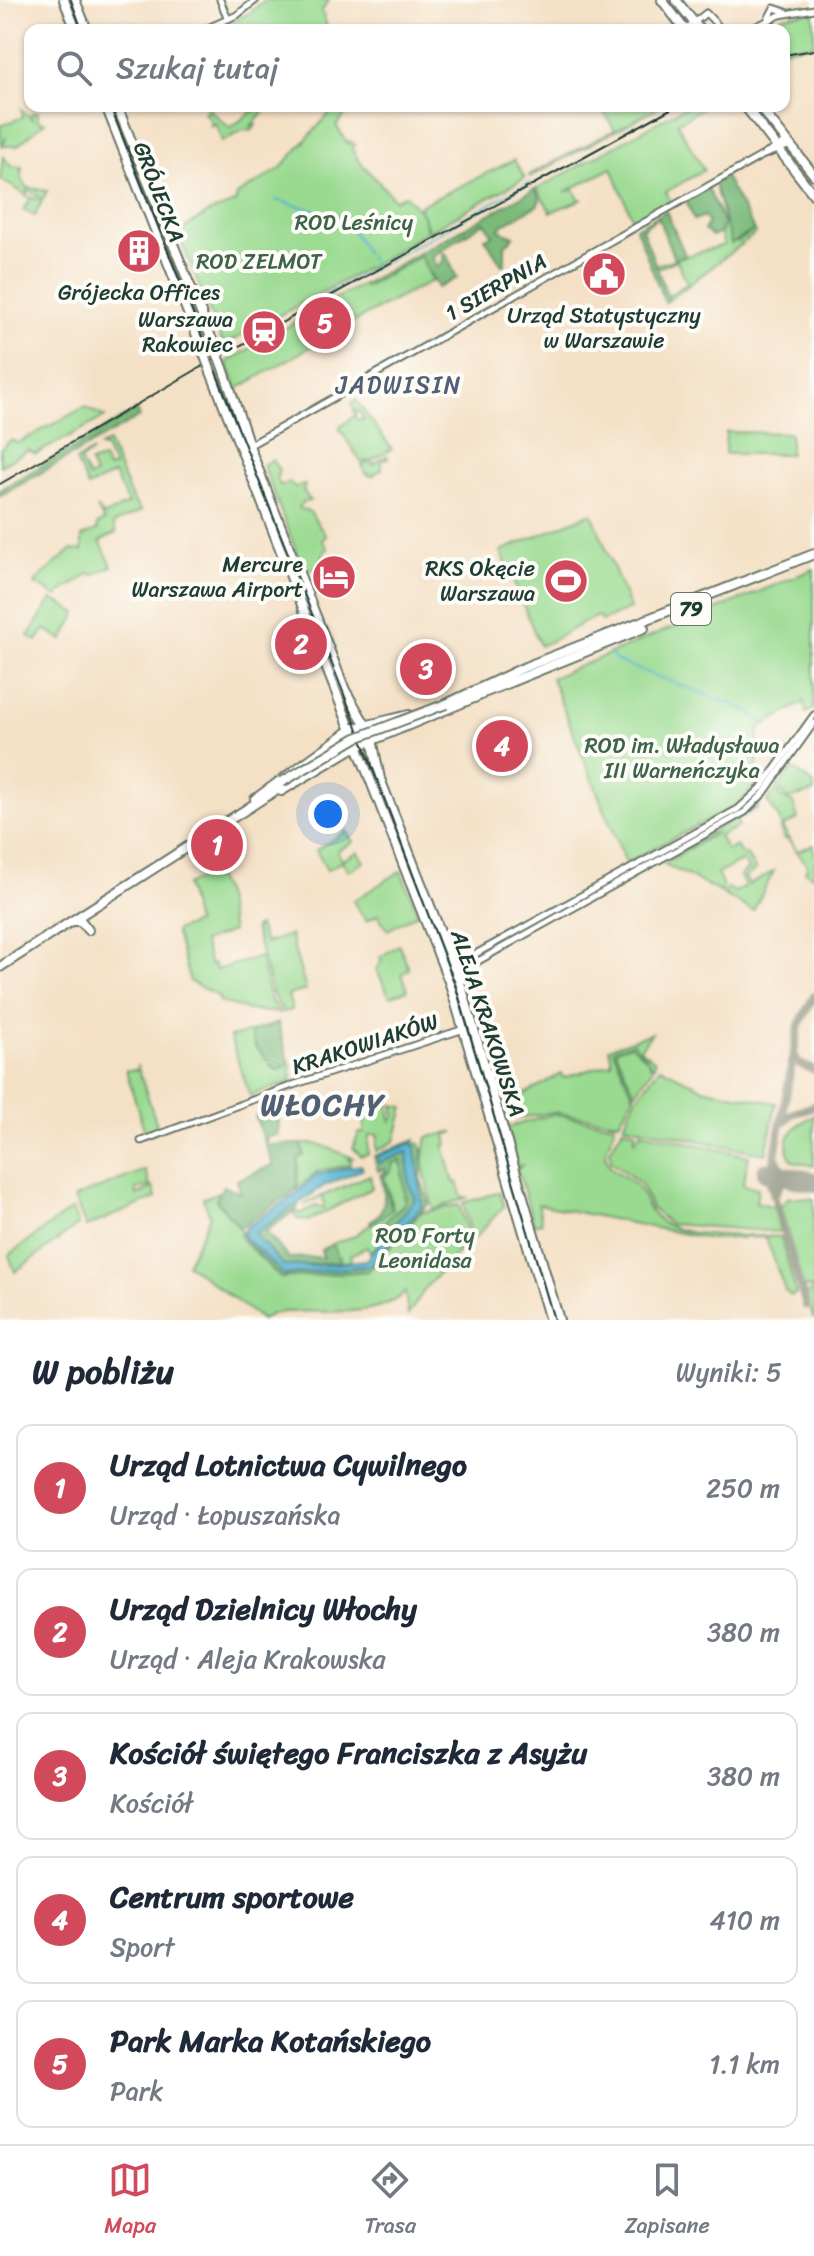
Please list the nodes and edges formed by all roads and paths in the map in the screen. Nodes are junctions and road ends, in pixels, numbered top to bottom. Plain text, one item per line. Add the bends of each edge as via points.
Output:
1 (64, 0) edge
2 (75, 0) edge
3 (220, 0) edge
4 (256, 0) edge
5 (662, 0) edge
6 (676, 0) edge
7 (814, 9) edge
8 (228, 18) junction
9 (74, 24) edge
10 (85, 24) edge
11 (212, 24) edge
12 (216, 24) edge
13 (680, 24) edge
14 (695, 24) edge
15 (699, 24) edge
16 (717, 24) edge
17 (761, 24) edge
18 (108, 112) edge
19 (119, 112) edge
20 (750, 112) edge
21 (764, 112) edge
22 (789, 143) junction
23 (778, 149) junction
24 (814, 175) edge
25 (814, 195) edge
26 (234, 434) junction
27 (249, 445) junction
28 (814, 557) edge
29 (482, 691) junction
30 (814, 715) edge
31 (814, 723) edge
32 (366, 725) junction
33 (349, 731) junction
34 (372, 741) junction
35 (356, 747) junction
36 (254, 803) junction
37 (71, 921) junction
38 (88, 930) dead end
39 (0, 964) edge
40 (455, 970) junction
41 (446, 974) junction
42 (464, 1029) junction
43 (141, 1141) dead end
44 (550, 1320) edge
45 (559, 1320) edge

1 - 9 main road
2 - 10 main road
3 - 8 street
4 - 8 street
5 - 13 main road
6 - 14 main road
7 - 17 street via 776,14
8 - 11 street
8 - 12 street
15 - 16 street via 709,14
18 - 26 main road, GRÓJECKA, bridge
19 - 27 main road, GRÓJECKA, bridge
20 - 23 main road
21 - 22 main road
22 - 23 street, 1 SIERPNIA
22 - 24 main road
23 - 25 main road
23 - 27 street, 1 SIERPNIA
26 - 27 main road via 242,446
26 - 33 main road
27 - 32 main road via 347,696
28 - 29 main road, 79
29 - 32 main road
29 - 34 main road via 456,708
29 - 36 main road, 79, bridge via 356,738
30 - 40 street via 760,790 738,809
31 - 40 street via 745,812
32 - 33 main road
32 - 34 main road, ALEJA KRAKOWSKA
33 - 35 main road, ALEJA KRAKOWSKA
33 - 36 main road
34 - 35 main road
34 - 40 main road, ALEJA KRAKOWSKA via 380,779
35 - 36 main road
35 - 41 main road, ALEJA KRAKOWSKA
36 - 37 main road, 79
36 - 39 main road, 79
37 - 38 main road via 81,921
37 - 39 main road, 79
40 - 41 street
40 - 45 main road, ALEJA KRAKOWSKA
41 - 42 main road, ALEJA KRAKOWSKA
42 - 43 street, KRAKOWIAKÓW
42 - 44 main road, ALEJA KRAKOWSKA

